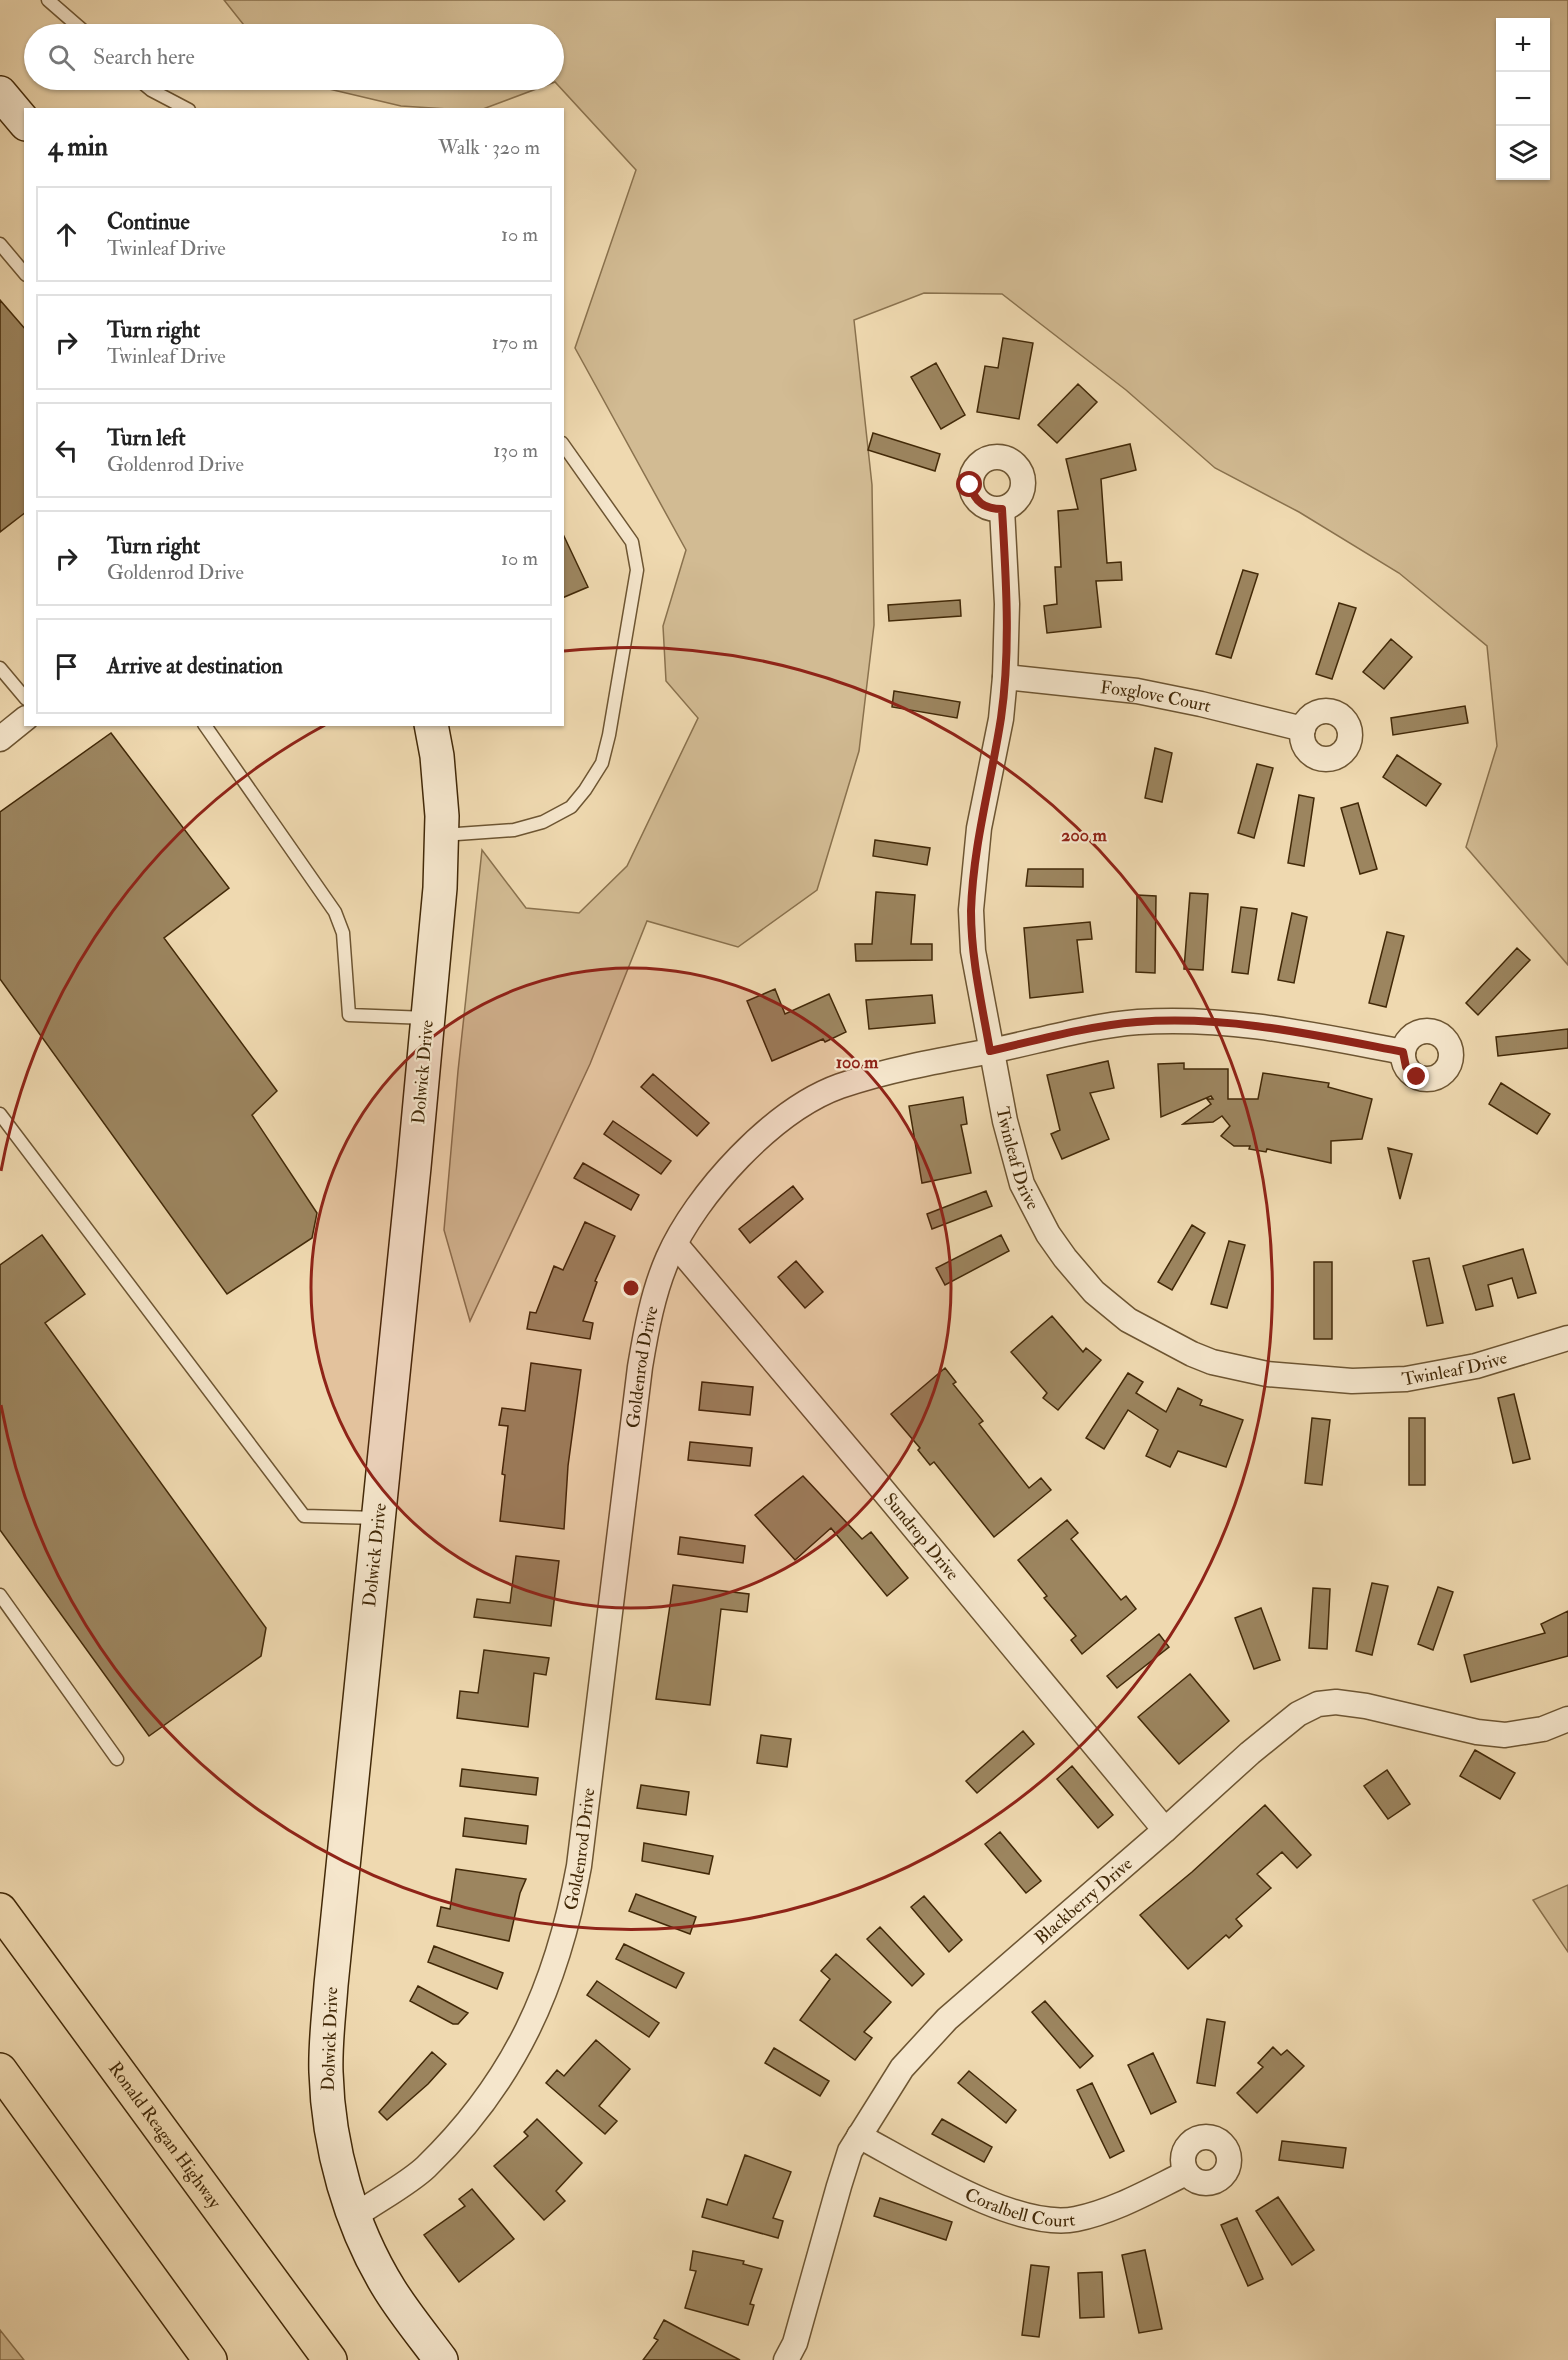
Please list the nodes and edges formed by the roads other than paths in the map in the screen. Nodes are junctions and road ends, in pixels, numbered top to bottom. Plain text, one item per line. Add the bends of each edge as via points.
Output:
1 (48, 0) edge
2 (76, 24) edge
3 (151, 90) edge
4 (0, 93) edge
5 (185, 108) edge
6 (24, 122) edge
7 (0, 244) edge
8 (24, 273) edge
9 (564, 446) edge
10 (1002, 509) dead end
11 (0, 668) edge
12 (1005, 677) junction
13 (24, 697) edge
14 (24, 720) edge
15 (205, 726) edge
16 (431, 726) edge
17 (1303, 729) dead end
18 (0, 739) edge
19 (442, 835) junction
20 (428, 1018) junction
21 (990, 1051) junction
22 (1403, 1052) dead end
23 (0, 1114) edge
24 (676, 1245) junction
25 (1568, 1338) edge
26 (379, 1518) junction
27 (0, 1595) edge
28 (1568, 1719) edge
29 (117, 1759) dead end
30 (1165, 1830) junction
31 (0, 1910) edge
32 (0, 2070) edge
33 (0, 2108) edge
34 (859, 2136) junction
35 (1186, 2173) dead end
36 (355, 2216) junction
37 (146, 2273) junction
38 (210, 2360) edge
39 (330, 2360) edge
40 (441, 2360) edge
41 (786, 2360) edge

1 - 2 lane
3 - 5 lane
4 - 6 main road
7 - 8 lane
9 - 19 lane via 632,542 637,570 602,764 571,807 543,822 514,830
10 - 12 street, Twinleaf Drive via 1007,604
11 - 13 lane
12 - 17 street, Foxglove Court via 1137,692
12 - 21 street, Twinleaf Drive via 1001,719 979,828 971,910 973,951
14 - 18 street
15 - 20 lane via 334,912 343,933 349,1015
16 - 19 main road, Dolwick Drive
19 - 20 main road, Dolwick Drive
20 - 26 main road, Dolwick Drive
21 - 22 street, Goldenrod Drive via 1136,1022 1202,1020 1263,1025
21 - 24 street, Goldenrod Drive via 839,1087 805,1104 768,1129 732,1165 705,1197
21 - 25 street, Twinleaf Drive via 1022,1184 1048,1234 1094,1292 1128,1320 1192,1354 1267,1374 1362,1381 1406,1379 1476,1366
23 - 26 lane via 304,1516
24 - 30 street, Sundrop Drive
24 - 36 street, Goldenrod Drive via 668,1258 648,1322 640,1367 579,1866 555,1966 525,2038 473,2116 425,2168
26 - 36 main road, Dolwick Drive via 331,1985 326,2071 330,2124
27 - 29 lane
28 - 30 street, Blackberry Drive via 1543,1729 1505,1735 1366,1706 1318,1704 1298,1714 1250,1753
30 - 34 street, Blackberry Drive via 947,2019 902,2068
31 - 39 highway, Ronald Reagan Highway
32 - 37 highway
33 - 37 highway
34 - 35 street, Coralbell Court via 971,2195 1040,2218 1073,2220 1098,2213
34 - 41 street, Blackberry Drive via 838,2186 795,2343
36 - 40 main road, Dolwick Drive via 389,2289
37 - 38 highway

